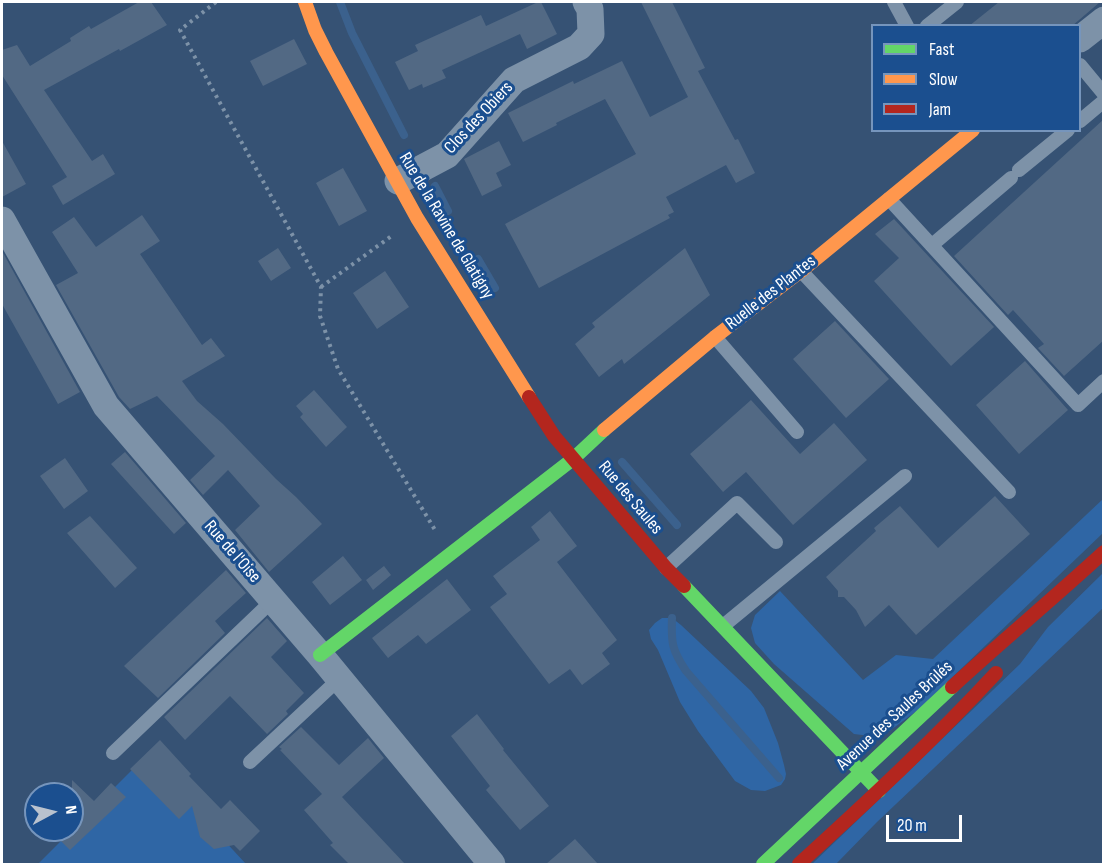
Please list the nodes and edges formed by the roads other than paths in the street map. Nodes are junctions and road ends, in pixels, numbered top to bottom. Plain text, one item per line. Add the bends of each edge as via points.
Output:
1 (305, 2) edge
2 (586, 2) edge
3 (894, 2) edge
4 (957, 2) edge
5 (1104, 20) edge
6 (906, 24) edge
7 (930, 24) edge
8 (1081, 38) edge
9 (1081, 65) edge
10 (1104, 94) edge
11 (1104, 101) edge
12 (1081, 120) edge
13 (968, 132) edge
14 (1066, 132) edge
15 (398, 181) junction
16 (889, 199) junction
17 (2, 220) edge
18 (932, 245) junction
19 (801, 271) junction
20 (715, 337) junction
21 (1104, 381) edge
22 (797, 432) dead end
23 (573, 459) junction
24 (905, 476) dead end
25 (1009, 492) dead end
26 (776, 542) dead end
27 (1104, 552) edge
28 (666, 568) junction
29 (1054, 598) junction
30 (273, 600) junction
31 (723, 626) junction
32 (1018, 646) dead end
33 (320, 655) junction
34 (1004, 663) dead end
35 (339, 679) junction
36 (112, 753) dead end
37 (250, 762) dead end
38 (862, 772) junction
39 (879, 791) junction
40 (492, 864) edge
41 (763, 864) edge
42 (799, 864) edge

1 - 15 street, Rue de la Ravine de Glatigny via 326,52
2 - 15 street, Clos des Obiers via 591,34 579,47 514,80 447,155
3 - 6 lane
4 - 7 lane
5 - 8 street
9 - 10 lane
11 - 12 lane
13 - 16 street, Ruelle des Plantes
14 - 18 lane
15 - 23 street, Rue de la Ravine de Glatigny via 417,218 554,436
16 - 18 lane
16 - 19 street, Ruelle des Plantes
17 - 30 street, Rue de l'Oise via 106,406
18 - 21 lane via 1078,405
19 - 20 street, Ruelle des Plantes
19 - 25 lane
20 - 22 lane
20 - 23 street, Ruelle des Plantes
23 - 28 street, Rue des Saules
23 - 33 street, Rue des Saules
24 - 31 lane
26 - 28 lane via 737,503
27 - 29 street, Avenue des Saules Brûlés
28 - 31 street, Rue des Saules
29 - 32 street, Avenue des Saules Brûlés
29 - 38 street, Avenue des Saules Brûlés via 996,646
30 - 33 street, Rue de l'Oise
30 - 36 lane
31 - 38 street, Rue des Saules
33 - 35 street, Rue de l'Oise
34 - 39 street
35 - 37 lane
35 - 40 street, Rue de l'Oise
38 - 39 street, Rue des Saules
38 - 41 street, Avenue des Saules Brûlés
39 - 42 street

